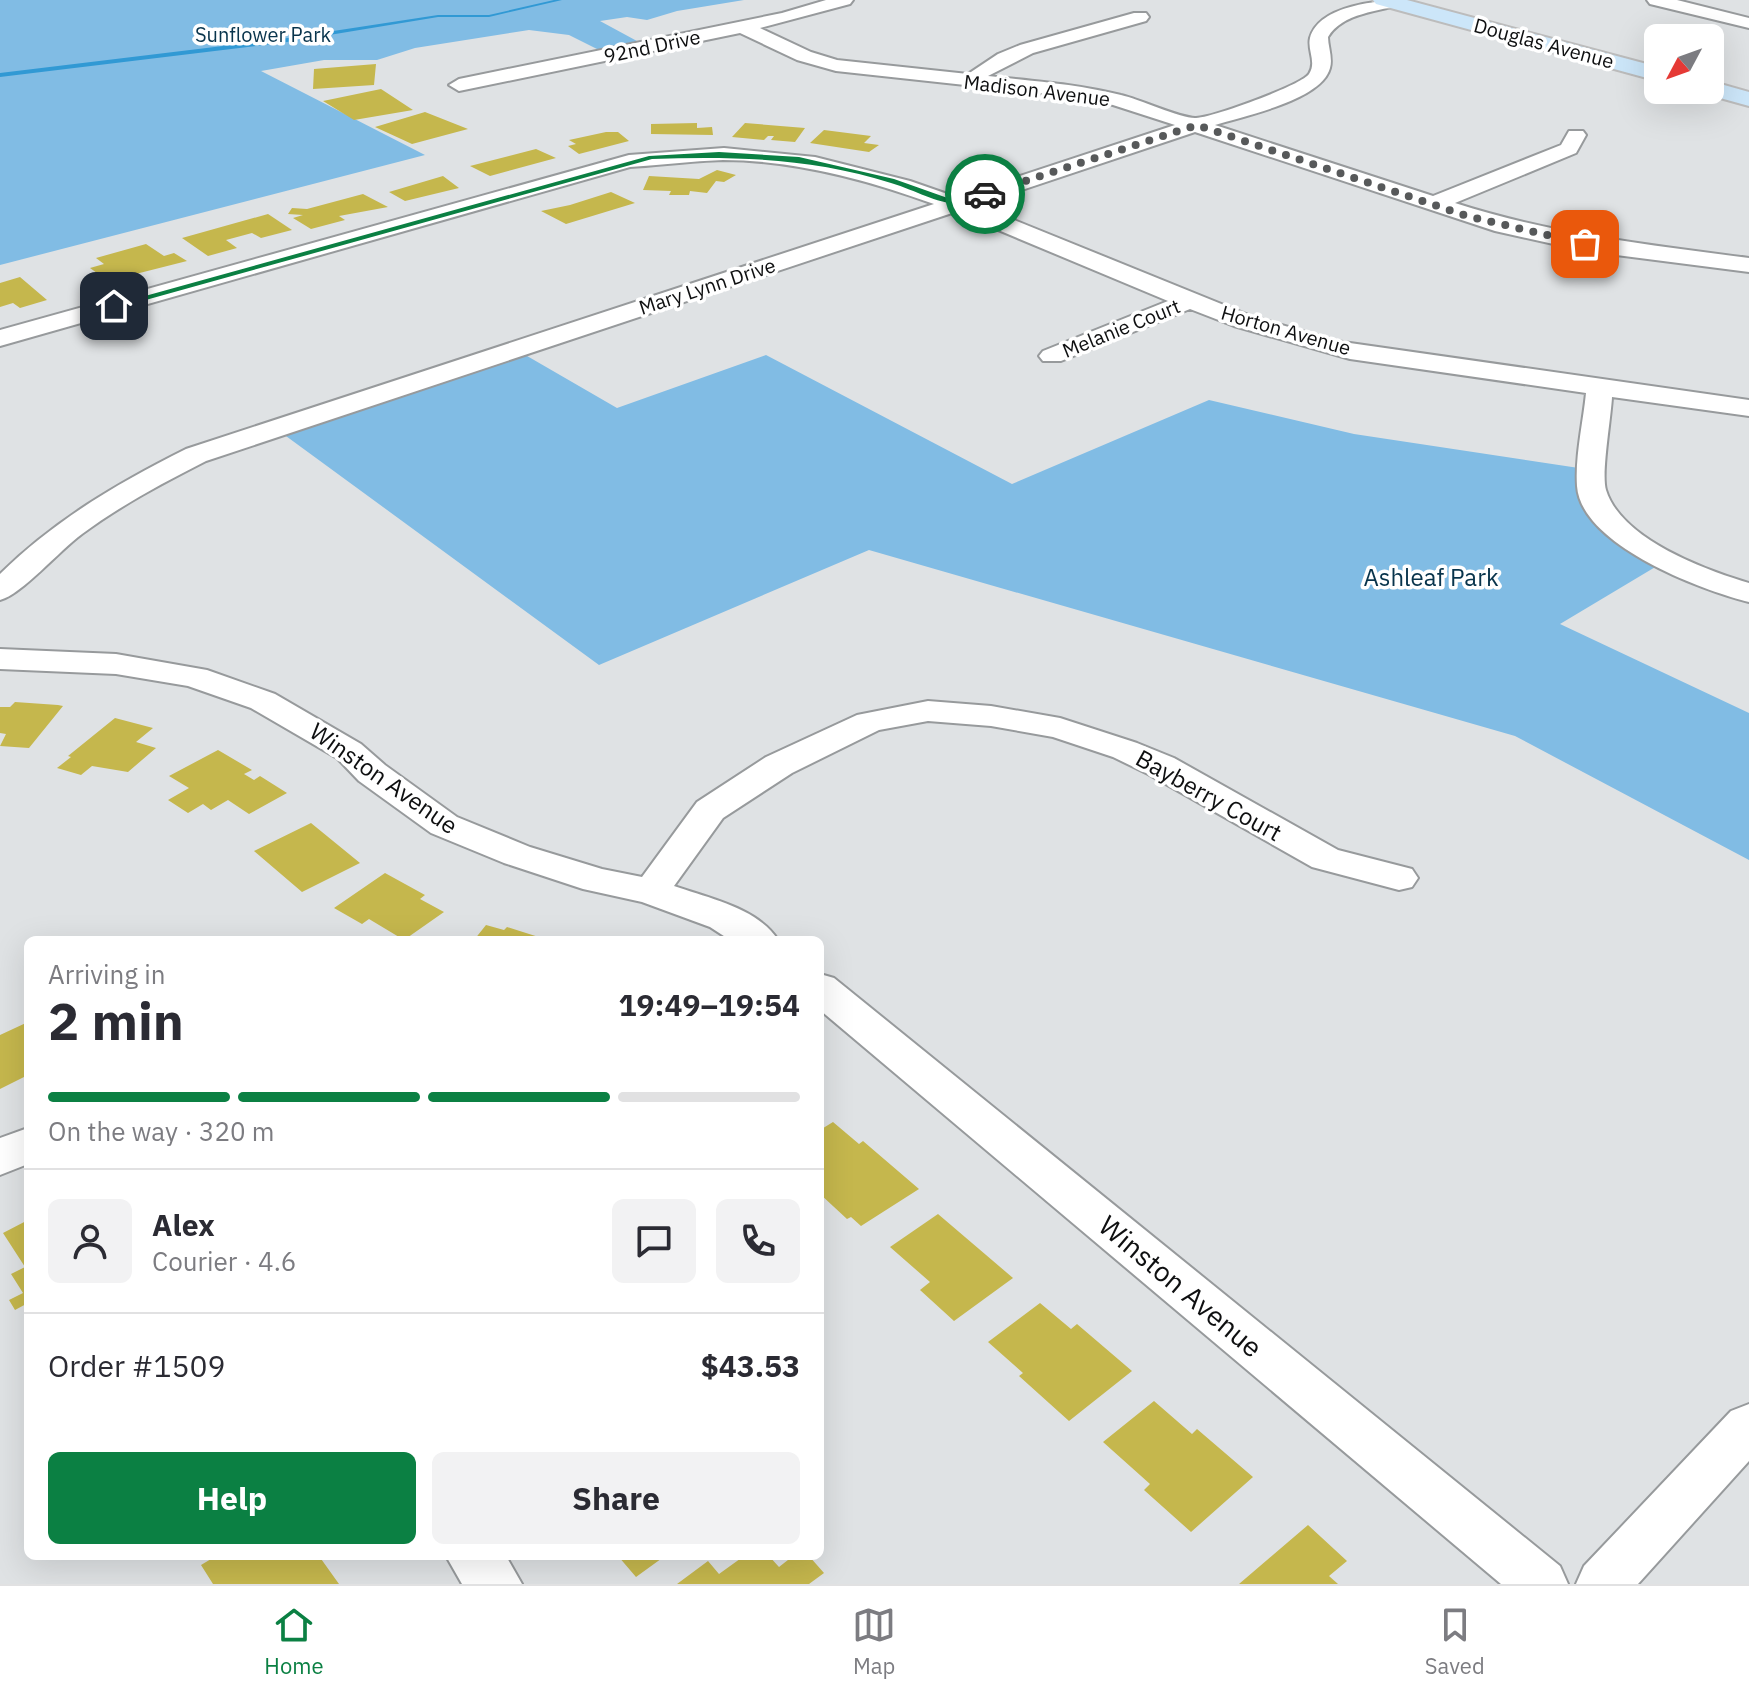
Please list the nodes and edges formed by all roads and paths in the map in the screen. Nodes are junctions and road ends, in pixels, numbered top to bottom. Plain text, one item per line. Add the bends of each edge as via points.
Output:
1 (844, 0) edge
2 (1447, 0) edge
3 (1656, 0) edge
4 (1391, 1) edge
5 (1749, 11) edge
6 (1140, 17) dead end
7 (1730, 18) junction
8 (1749, 23) edge
9 (743, 27) junction
10 (1644, 52) edge
11 (1644, 70) edge
12 (1724, 74) edge
13 (1749, 80) edge
14 (971, 81) junction
15 (459, 85) dead end
16 (1724, 92) edge
17 (1749, 99) edge
18 (1197, 125) junction
19 (1576, 135) dead end
20 (956, 204) junction
21 (1433, 204) junction
22 (1749, 265) edge
23 (1191, 300) junction
24 (0, 338) edge
25 (1052, 356) dead end
26 (1600, 387) junction
27 (1749, 408) edge
28 (0, 591) edge
29 (1749, 593) edge
30 (0, 659) edge
31 (1399, 878) dead end
32 (651, 891) junction
33 (752, 936) edge
34 (824, 991) edge
35 (24, 1146) edge
36 (0, 1158) edge
37 (1749, 1426) edge
38 (476, 1560) edge
39 (495, 1584) edge
40 (1541, 1584) edge
41 (1603, 1584) edge

1 - 9 street, 92nd Drive
2 - 10 main road, Douglas Avenue
3 - 7 street
4 - 11 main road, Douglas Avenue
4 - 18 street, Mary Lynn Drive via 1323,29 1319,38 1324,60 1318,77 1306,87
5 - 7 street
6 - 14 street via 1007,56
7 - 8 street
9 - 14 street, Madison Avenue via 827,63
9 - 15 street, 92nd Drive
12 - 13 main road
14 - 18 street, Madison Avenue via 1076,91
16 - 17 main road
18 - 20 street, Mary Lynn Drive
18 - 21 street, Madison Avenue
19 - 21 street via 1569,149
20 - 23 street, Horton Avenue
20 - 24 street, Horton Avenue via 835,166 746,155 629,161
20 - 28 street, Mary Lynn Drive via 196,455 124,491 61,533
21 - 22 street, Madison Avenue via 1585,244
23 - 25 street, Melanie Court
23 - 26 street, Horton Avenue via 1333,348
26 - 27 street, Horton Avenue
26 - 29 street via 1591,488 1607,521 1667,560
30 - 32 street, Winston Avenue via 116,664 195,677 263,701 349,751 444,825 517,855
31 - 32 street, Bayberry Court via 1325,859 1125,750 1060,728 928,711 869,722 779,765 710,810
32 - 33 street, Winston Avenue via 724,918
34 - 40 street, Winston Avenue
35 - 36 street
37 - 41 street
38 - 39 street

